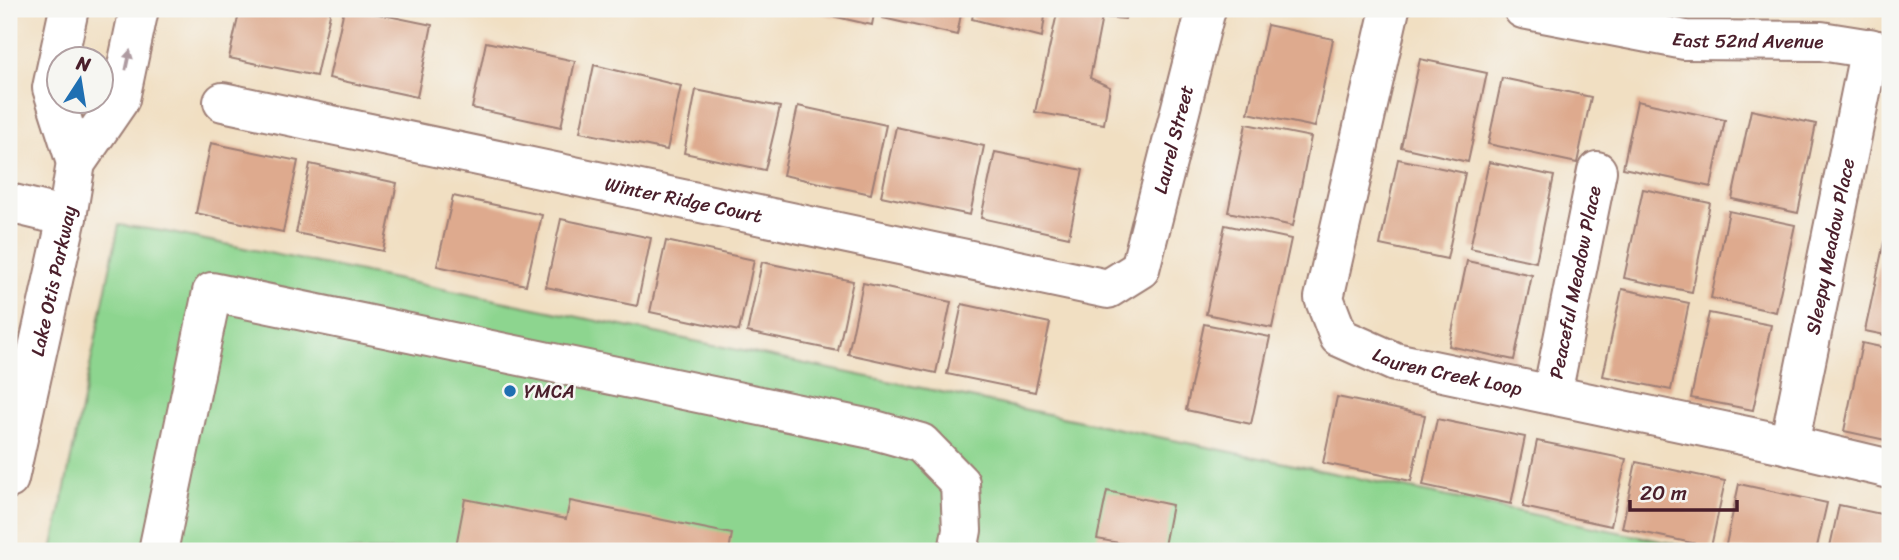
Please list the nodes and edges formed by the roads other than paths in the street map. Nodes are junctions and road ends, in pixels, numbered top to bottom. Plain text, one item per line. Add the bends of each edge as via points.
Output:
1 (69, 9) edge
2 (139, 9) edge
3 (1206, 9) edge
4 (1390, 9) edge
5 (1523, 9) edge
6 (1756, 24) edge
7 (1880, 50) edge
8 (223, 102) dead end
9 (76, 163) junction
10 (1597, 170) dead end
11 (9, 203) edge
12 (67, 217) junction
13 (1140, 268) joint
14 (1552, 394) junction
15 (1789, 445) junction
16 (1890, 469) edge
17 (9, 479) edge
18 (158, 551) edge
19 (958, 551) edge

1 - 9 street, Lake Otis Parkway via 52,88
9 -> 2 street, Lake Otis Parkway via 120,99
3 - 13 street, Laurel Street
4 - 14 street, Lauren Creek Loop via 1324,298 1339,337 1395,362
5 - 6 street, East 52nd Avenue via 1685,40
6 - 7 street, East 52nd Avenue
7 - 15 street, Sleepy Meadow Place
8 - 13 street, Winter Ridge Court via 1108,289
9 - 12 street, Lake Otis Parkway
10 - 14 street, Peaceful Meadow Place
11 - 12 street
12 - 17 street, Lake Otis Parkway
14 - 15 street, Lauren Creek Loop
15 - 16 street, Lauren Creek Loop
18 - 19 street via 212,292 921,443 960,483

